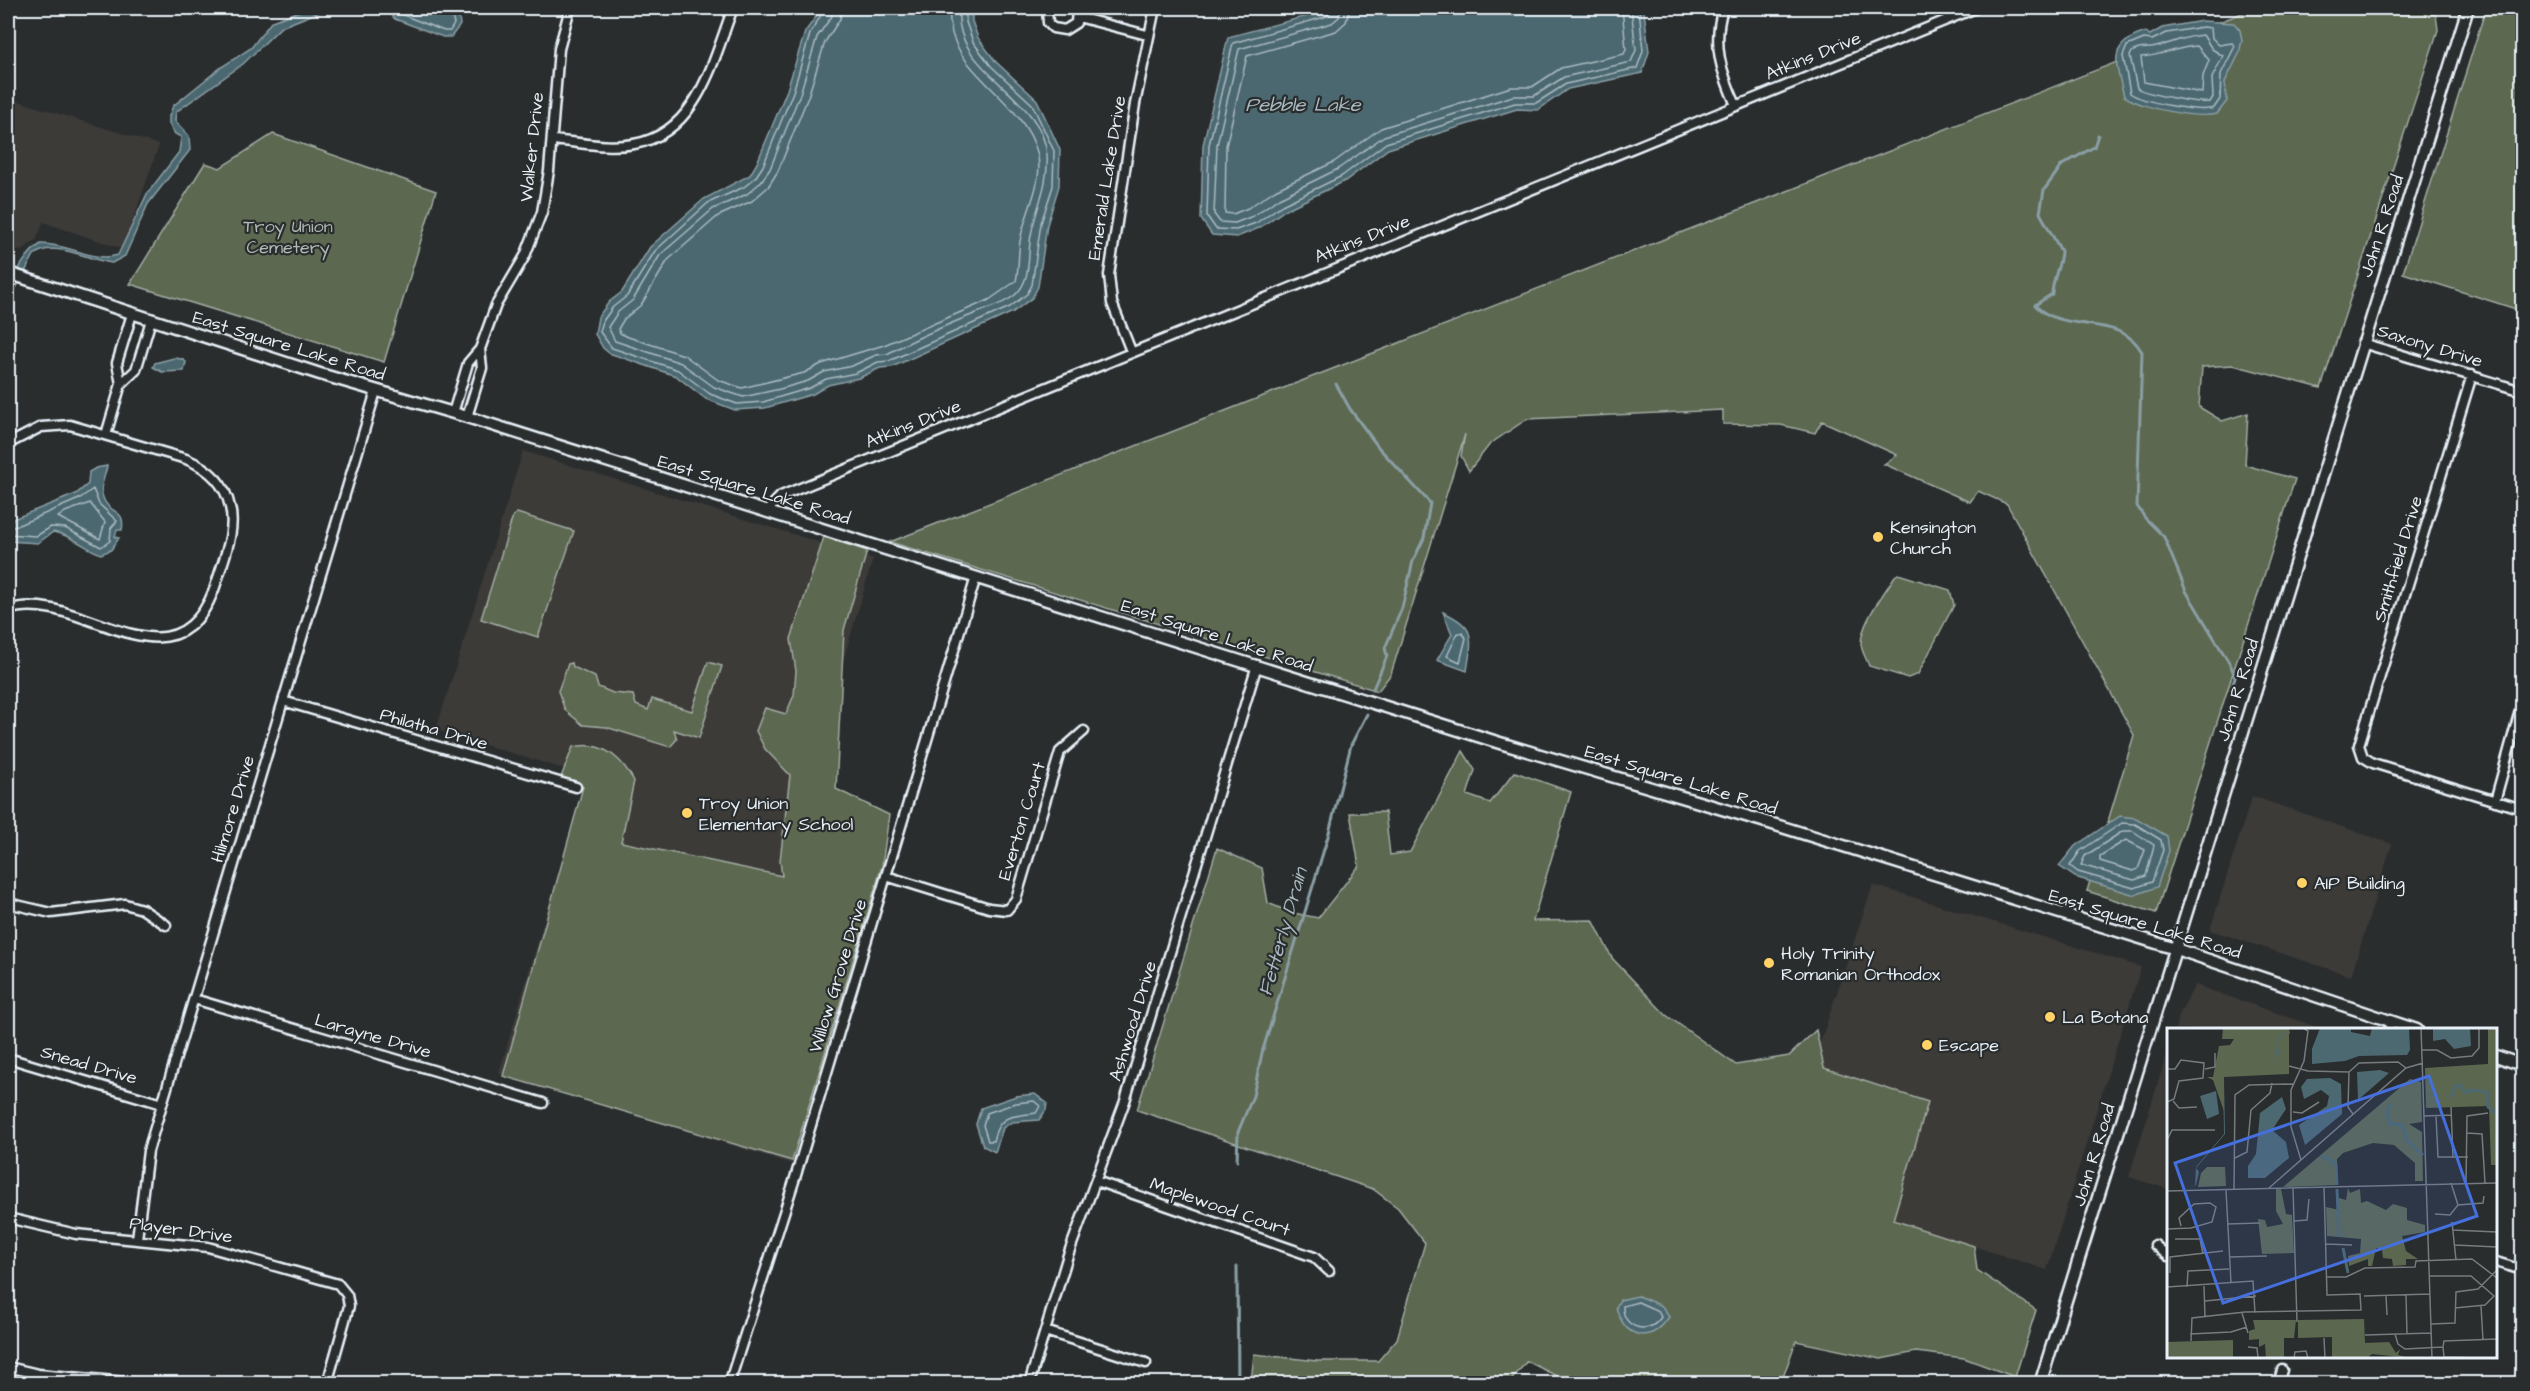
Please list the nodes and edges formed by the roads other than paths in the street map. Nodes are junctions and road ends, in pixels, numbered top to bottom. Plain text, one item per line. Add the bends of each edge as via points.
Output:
1 (570, 8) edge
2 (733, 8) edge
3 (1047, 8) edge
4 (1077, 8) edge
5 (1155, 8) edge
6 (1723, 8) edge
7 (1976, 8) edge
8 (2468, 8) edge
9 (1078, 17) junction
10 (1148, 35) junction
11 (1736, 105) junction
12 (552, 140) junction
13 (8, 273) edge
14 (132, 314) junction
15 (152, 320) junction
16 (2362, 343) junction
17 (480, 349) junction
18 (1131, 351) junction
19 (2472, 375) junction
20 (121, 384) junction
21 (376, 391) junction
22 (2523, 391) edge
23 (453, 413) junction
24 (467, 417) junction
25 (106, 435) junction
26 (8, 444) edge
27 (767, 511) junction
28 (976, 577) junction
29 (8, 610) edge
30 (1257, 665) junction
31 (283, 701) junction
32 (2523, 703) edge
33 (1083, 731) dead end
34 (576, 788) dead end
35 (2495, 801) junction
36 (2523, 809) edge
37 (886, 876) junction
38 (8, 903) edge
39 (166, 925) dead end
40 (2176, 949) junction
41 (194, 999) junction
42 (2390, 1025) edge
43 (2408, 1028) edge
44 (2497, 1056) edge
45 (8, 1058) edge
46 (2523, 1065) edge
47 (543, 1103) dead end
48 (162, 1104) junction
49 (1096, 1181) junction
50 (8, 1218) edge
51 (137, 1239) junction
52 (2155, 1245) dead end
53 (2167, 1254) edge
54 (2497, 1262) edge
55 (2523, 1270) edge
56 (1329, 1271) dead end
57 (1045, 1330) junction
58 (1146, 1363) dead end
59 (8, 1367) edge
60 (2282, 1370) dead end
61 (147, 1383) edge
62 (327, 1383) edge
63 (729, 1383) edge
64 (1029, 1383) edge
65 (2040, 1383) edge
66 (2278, 1383) edge

1 - 12 street, Walker Drive via 559,49
2 - 12 street via 692,106 674,127 633,145
3 - 9 street via 1048,23 1059,30 1071,28
4 - 9 street
5 - 10 street, Emerald Lake Drive
6 - 11 street via 1717,30 1718,57
7 - 11 street, Atkins Drive
8 - 16 main road, John R Road
9 - 10 street
10 - 18 street, Emerald Lake Drive via 1108,275 1113,303
11 - 18 street, Atkins Drive
12 - 17 street, Walker Drive via 546,193 535,235 496,305
13 - 14 main road, East Square Lake Road
14 - 15 main road, East Square Lake Road
14 - 20 street via 117,363
15 - 20 street via 136,370
15 - 21 main road, East Square Lake Road
16 - 19 street, Saxony Drive
16 - 40 main road, John R Road
17 - 23 street, Walker Drive via 468,363
17 - 24 street, Walker Drive via 482,368
18 - 27 street, Atkins Drive via 781,496
19 - 22 street, Saxony Drive
19 - 35 street, Smithfield Drive via 2361,732 2360,753 2373,763
20 - 25 street
21 - 23 main road, East Square Lake Road
21 - 31 street, Hilmore Drive
23 - 24 main road, East Square Lake Road
24 - 27 main road, East Square Lake Road
25 - 26 street via 70,425 51,425
25 - 29 street via 195,463 223,487 232,523 208,604 189,626 154,638 42,608
27 - 28 main road, East Square Lake Road
28 - 30 main road, East Square Lake Road
28 - 37 street, Willow Grove Drive
30 - 40 main road, East Square Lake Road
30 - 49 street, Ashwood Drive via 1129,1089
31 - 34 street, Philatha Drive
31 - 41 street, Hilmore Drive
32 - 35 street
33 - 37 street, Everton Court via 1060,752 1016,899 1006,910
35 - 36 street
37 - 63 street, Willow Grove Drive
38 - 39 street via 51,913 125,904 142,909
40 - 42 main road, East Square Lake Road
40 - 65 main road, John R Road
41 - 47 street, Larayne Drive
41 - 48 street, Hilmore Drive
42 - 43 main road, East Square Lake Road
44 - 46 main road
45 - 48 street, Snead Drive
48 - 51 street, Hilmore Drive via 144,1172
49 - 56 street, Maplewood Court via 1314,1257
49 - 57 street, Ashwood Drive
50 - 51 street, Player Drive via 76,1234
51 - 62 street, Player Drive via 222,1250 333,1282 349,1301
52 - 53 street
54 - 55 street
57 - 58 street
57 - 64 street, Ashwood Drive
59 - 61 street via 38,1374
60 - 66 street

